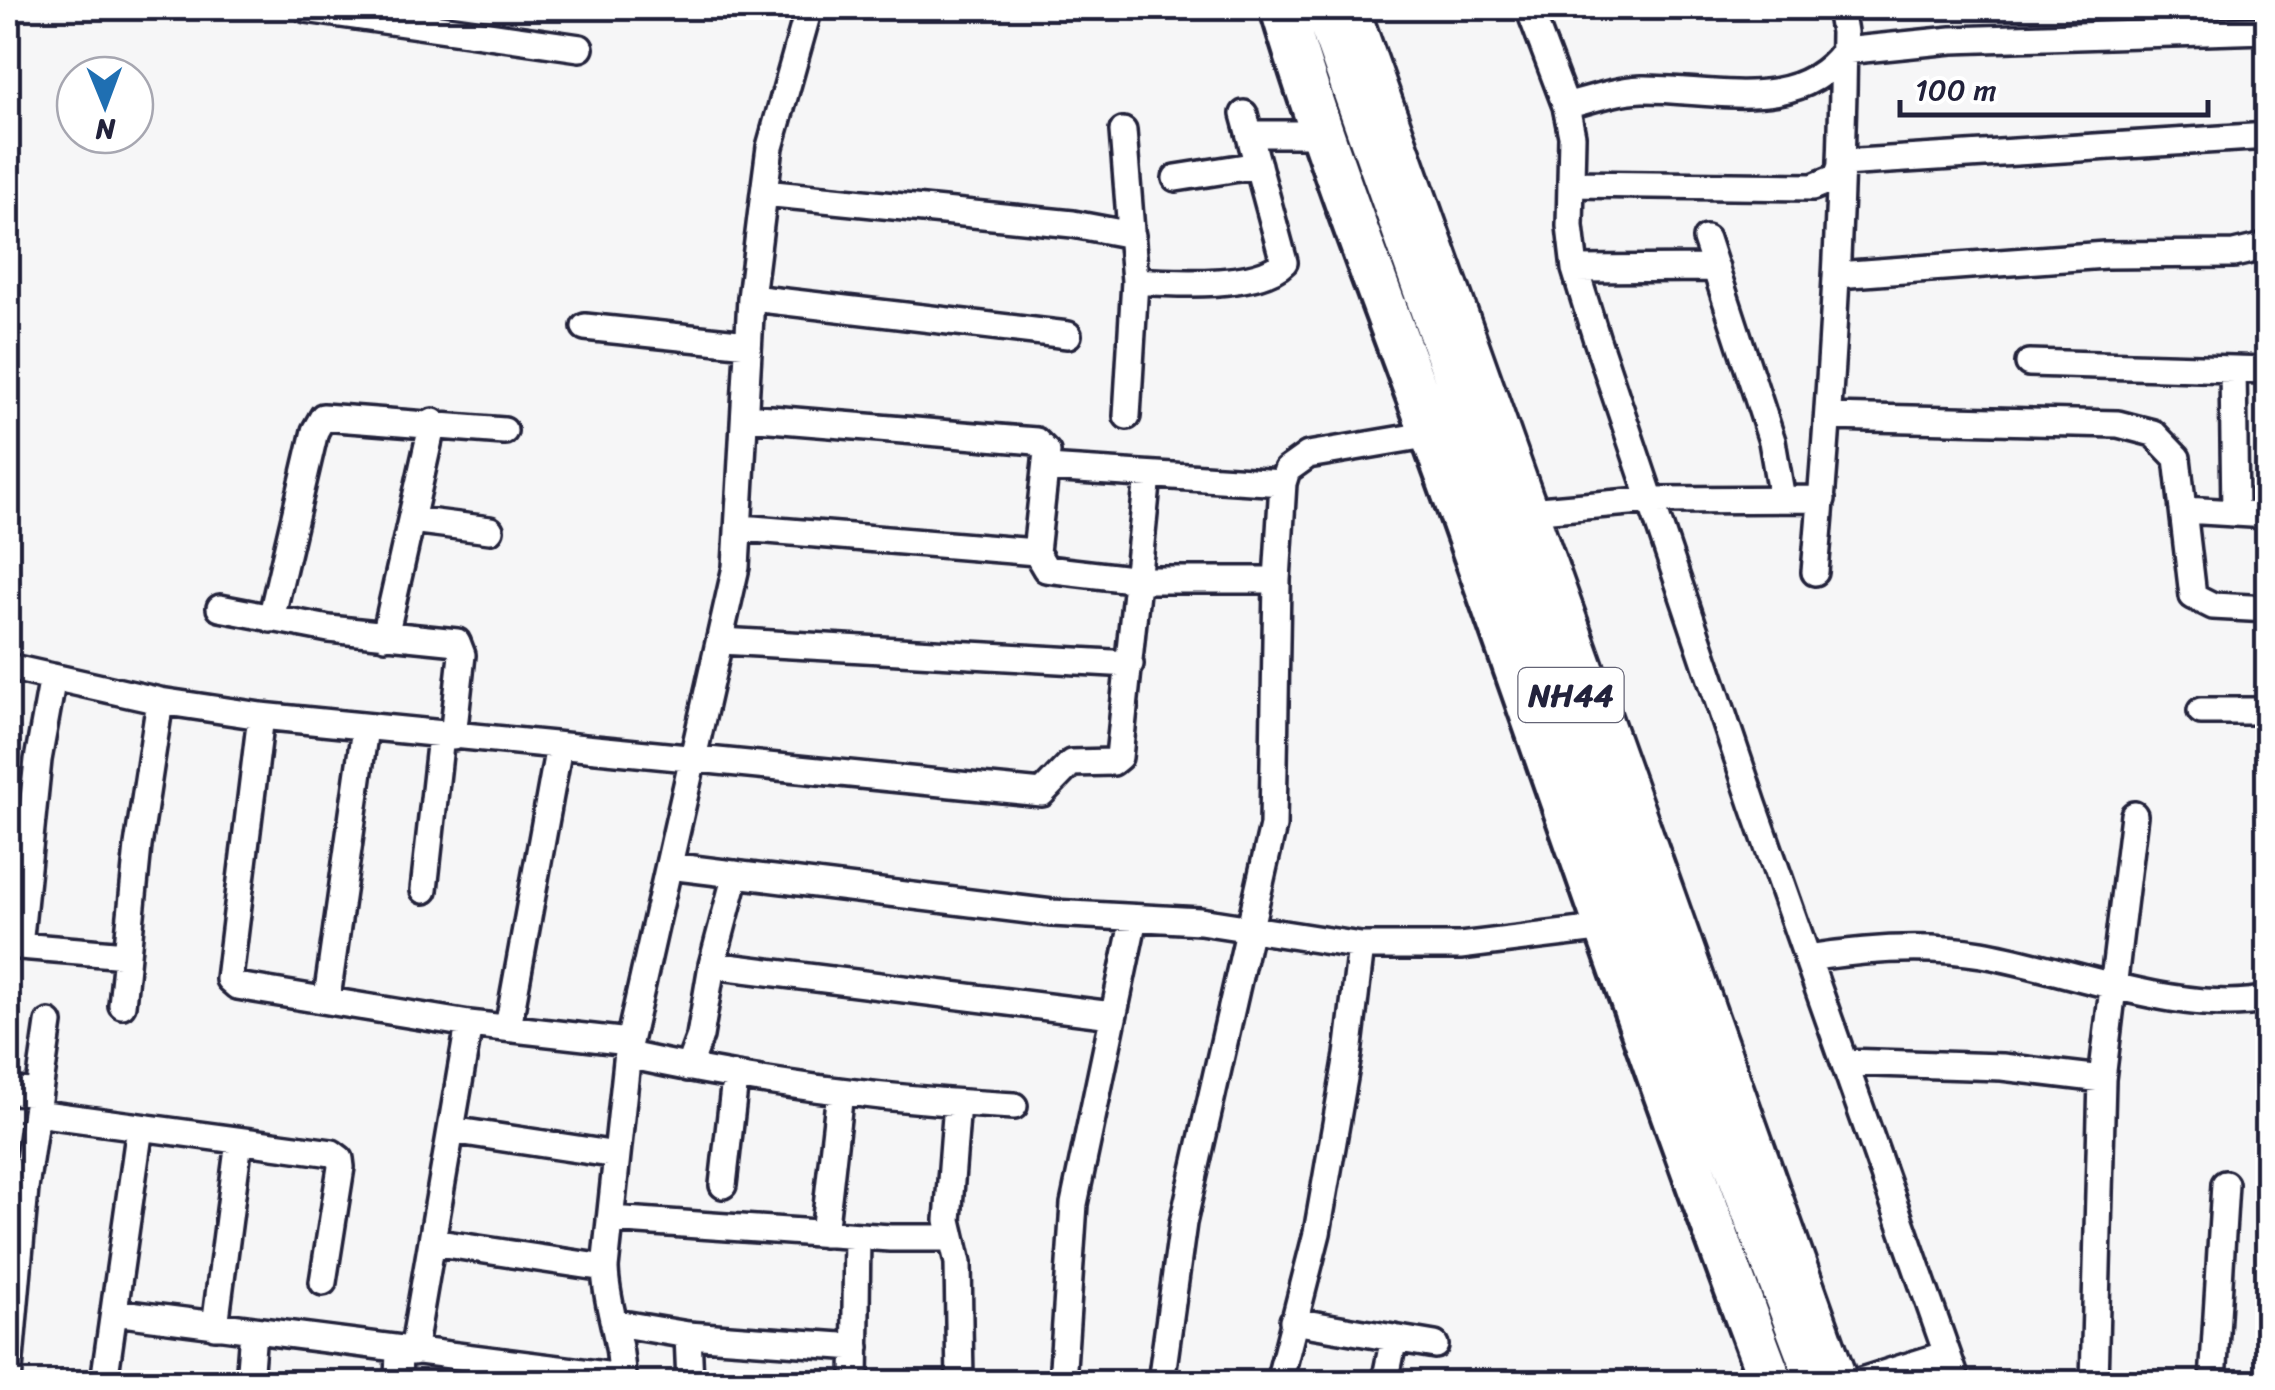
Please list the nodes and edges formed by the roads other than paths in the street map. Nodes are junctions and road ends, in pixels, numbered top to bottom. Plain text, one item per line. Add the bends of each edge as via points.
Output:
1 (306, 8) edge
2 (809, 8) edge
3 (1268, 8) edge
4 (1282, 8) edge
5 (1326, 8) edge
6 (1356, 8) edge
7 (1529, 8) edge
8 (1840, 8) edge
9 (362, 12) edge
10 (473, 20) edge
11 (2268, 30) edge
12 (580, 48) dead end
13 (1844, 51) junction
14 (1566, 106) junction
15 (1123, 131) dead end
16 (1316, 134) junction
17 (2268, 136) edge
18 (1842, 163) junction
19 (1258, 165) junction
20 (1176, 178) dead end
21 (1570, 184) junction
22 (764, 194) junction
23 (1132, 235) junction
24 (1706, 239) dead end
25 (2268, 246) edge
26 (1576, 268) junction
27 (1716, 268) junction
28 (1837, 274) junction
29 (1135, 281) junction
30 (750, 298) junction
31 (585, 326) dead end
32 (1068, 335) dead end
33 (748, 344) junction
34 (2028, 362) dead end
35 (2233, 369) junction
36 (2268, 370) edge
37 (1127, 416) dead end
38 (746, 417) junction
39 (1830, 417) junction
40 (433, 422) junction
41 (504, 431) dead end
42 (1425, 435) junction
43 (1047, 468) junction
44 (1148, 475) junction
45 (1283, 483) junction
46 (1782, 498) junction
47 (1822, 498) junction
48 (1652, 500) junction
49 (2185, 510) junction
50 (1520, 511) junction
51 (2235, 513) junction
52 (2268, 514) edge
53 (411, 520) junction
54 (741, 528) junction
55 (490, 530) dead end
56 (1036, 552) junction
57 (1815, 572) dead end
58 (1140, 580) junction
59 (1276, 580) junction
60 (220, 608) dead end
61 (2268, 609) edge
62 (272, 619) junction
63 (385, 636) junction
64 (722, 640) junction
65 (1130, 664) junction
66 (8, 667) edge
67 (53, 677) junction
68 (160, 701) junction
69 (2200, 711) dead end
70 (2268, 711) edge
71 (261, 716) junction
72 (365, 728) junction
73 (447, 737) junction
74 (559, 746) junction
75 (694, 761) junction
76 (2134, 815) dead end
77 (669, 866) junction
78 (736, 874) junction
79 (424, 890) dead end
80 (1134, 918) junction
81 (1253, 929) junction
82 (1597, 930) junction
83 (13, 946) edge
84 (1361, 946) junction
85 (126, 955) junction
86 (1807, 958) junction
87 (712, 965) junction
88 (2114, 982) junction
89 (327, 998) junction
90 (2268, 998) edge
91 (122, 1006) dead end
92 (1112, 1016) junction
93 (49, 1024) dead end
94 (469, 1024) junction
95 (508, 1028) junction
96 (628, 1049) junction
97 (1844, 1062) junction
98 (688, 1068) junction
99 (735, 1078) junction
100 (2102, 1078) junction
101 (8, 1091) edge
102 (840, 1092) junction
103 (37, 1103) junction
104 (957, 1104) junction
105 (1014, 1106) dead end
106 (140, 1126) junction
107 (450, 1130) junction
108 (239, 1141) junction
109 (617, 1156) junction
110 (2224, 1184) dead end
111 (723, 1185) dead end
112 (16, 1188) edge
113 (610, 1219) junction
114 (824, 1234) junction
115 (858, 1236) junction
116 (950, 1238) junction
117 (432, 1242) junction
118 (605, 1268) junction
119 (323, 1282) dead end
120 (11, 1292) edge
121 (114, 1312) junction
122 (1293, 1321) junction
123 (616, 1324) junction
124 (215, 1326) junction
125 (254, 1331) junction
126 (688, 1335) junction
127 (1394, 1338) junction
128 (1434, 1345) dead end
129 (856, 1347) junction
130 (406, 1351) junction
131 (1947, 1354) junction
132 (622, 1380) edge
133 (8, 1382) edge
134 (104, 1382) edge
135 (248, 1382) edge
136 (398, 1382) edge
137 (690, 1382) edge
138 (856, 1382) edge
139 (960, 1382) edge
140 (1062, 1382) edge
141 (1161, 1382) edge
142 (1279, 1382) edge
143 (1385, 1382) edge
144 (1754, 1382) edge
145 (1771, 1382) edge
146 (1818, 1382) edge
147 (1845, 1382) edge
148 (1858, 1382) edge
149 (1957, 1382) edge
150 (2094, 1382) edge
151 (2213, 1382) edge

1 - 9 street
2 - 22 street via 770,147
3 - 16 street
4 - 16 highway, NH44
5 - 50 highway, NH44
6 - 50 street
7 - 14 street
8 - 13 street
9 - 10 street
10 - 12 street
11 - 13 street via 1952,40
13 - 14 street via 1834,65 1785,93 1640,89
13 - 18 street
14 - 21 street
15 - 23 street
16 - 19 street via 1247,124
16 - 42 highway, NH44
17 - 18 street
18 - 21 street via 1837,177 1812,188
18 - 28 street
19 - 20 street
19 - 29 street via 1284,254 1276,270 1187,284
21 - 26 street
22 - 23 street
22 - 30 street
23 - 29 street
24 - 27 street
25 - 28 street via 2234,254 2104,255
26 - 27 street
26 - 48 street
27 - 46 street via 1772,440
28 - 39 street
29 - 37 street
30 - 32 street
30 - 33 street
31 - 33 street
33 - 38 street
34 - 35 street
35 - 36 street
35 - 51 street
38 - 43 street via 1036,441 1048,452
38 - 54 street
39 - 47 street
39 - 49 street via 2118,424 2166,442 2177,458
40 - 41 street
40 - 53 street
40 - 62 street via 331,415 318,422
42 - 45 street via 1308,454 1287,470
42 - 82 highway, NH44
43 - 44 street
43 - 56 street
44 - 45 street
44 - 58 street
45 - 59 street
46 - 47 street
46 - 48 street
47 - 57 street
48 - 50 street
48 - 86 street
49 - 51 street
49 - 61 street via 2193,596 2212,606
50 - 146 highway, NH44 via 1714,1107
50 - 147 street
51 - 52 street
53 - 55 street
53 - 63 street
54 - 56 street
54 - 64 street
56 - 58 street via 1046,569
58 - 59 street
58 - 65 street
59 - 81 street via 1273,826
60 - 62 street
62 - 63 street
63 - 73 street via 462,646
64 - 65 street
64 - 75 street
65 - 75 street via 1119,757 1071,764 1042,793
66 - 67 street
67 - 68 street
67 - 83 street
68 - 71 street
68 - 85 street
69 - 70 street
71 - 72 street
71 - 89 street via 229,979 237,986
72 - 73 street
72 - 89 street
73 - 74 street
73 - 79 street
74 - 75 street
74 - 95 street
75 - 77 street
76 - 88 street
77 - 78 street
77 - 96 street
78 - 80 street
78 - 87 street
80 - 81 street
80 - 92 street
81 - 84 street
81 - 141 street via 1183,1223
82 - 84 street via 1460,946
82 - 144 street
82 - 145 highway, NH44
83 - 85 street
84 - 122 street via 1329,1166
85 - 91 street
86 - 88 street via 1861,949 1979,953
86 - 97 street
87 - 92 street
87 - 98 street
88 - 90 street via 2218,1003
88 - 100 street
89 - 94 street
92 - 140 street via 1074,1204
93 - 103 street
94 - 95 street
94 - 107 street
95 - 96 street
96 - 98 street
96 - 109 street
97 - 100 street
97 - 131 street
98 - 99 street
99 - 102 street
99 - 111 street
100 - 150 street
101 - 103 street
102 - 104 street
102 - 114 street
103 - 106 street
103 - 112 street
104 - 105 street
104 - 116 street
106 - 108 street
106 - 121 street
107 - 109 street
107 - 117 street
108 - 119 street via 340,1158
108 - 124 street
109 - 113 street
110 - 151 street
112 - 120 street
113 - 114 street
113 - 118 street
114 - 115 street
115 - 116 street
115 - 129 street
116 - 139 street via 958,1264
117 - 118 street
117 - 130 street
118 - 123 street
120 - 133 street
121 - 124 street
121 - 134 street
122 - 127 street
122 - 142 street
123 - 126 street
123 - 132 street
124 - 125 street
125 - 130 street
125 - 135 street
126 - 129 street
126 - 137 street
127 - 128 street
127 - 143 street
129 - 138 street
130 - 132 street
130 - 136 street
131 - 148 street
131 - 149 street

